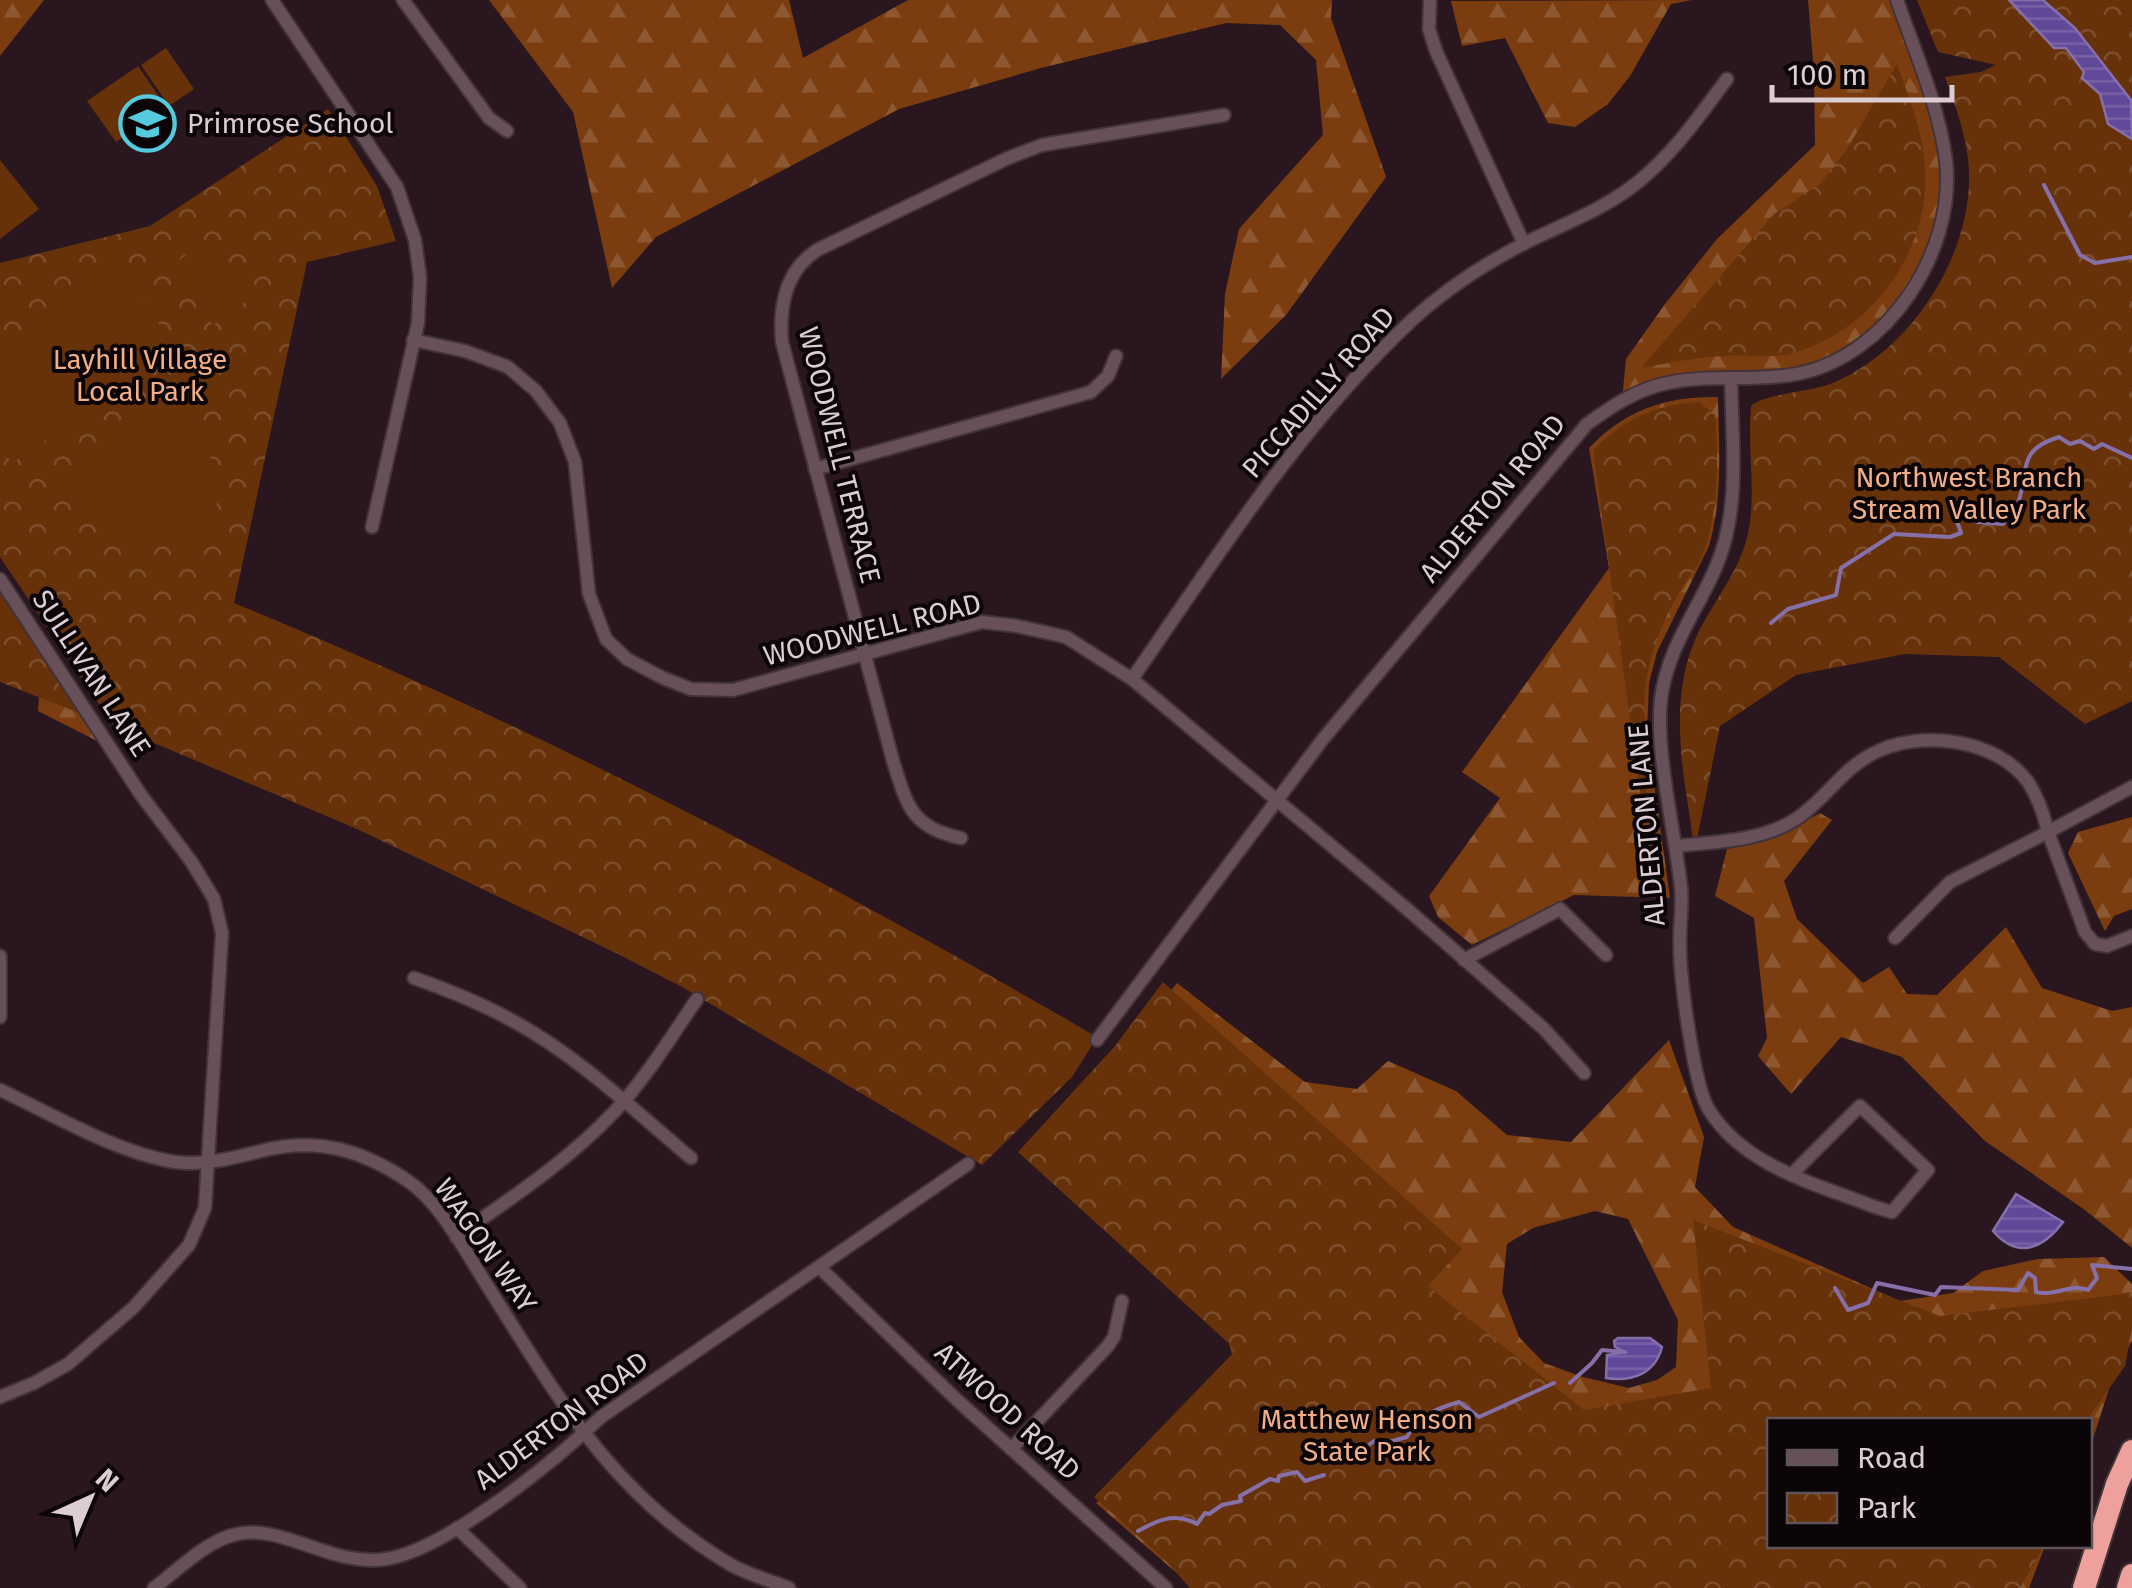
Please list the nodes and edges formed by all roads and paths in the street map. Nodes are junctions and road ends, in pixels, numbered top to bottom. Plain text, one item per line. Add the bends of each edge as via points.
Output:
1 (272, 0) edge
2 (403, 0) edge
3 (1430, 0) edge
4 (1898, 0) edge
5 (1727, 79) dead end
6 (1224, 115) dead end
7 (506, 130) dead end
8 (1524, 244) junction
9 (413, 340) junction
10 (1116, 356) dead end
11 (1731, 380) junction
12 (815, 470) junction
13 (372, 528) dead end
14 (0, 578) edge
15 (866, 654) junction
16 (1132, 679) junction
17 (2132, 788) edge
18 (1278, 798) junction
19 (2048, 832) junction
20 (961, 838) dead end
21 (1676, 846) junction
22 (2132, 936) edge
23 (1895, 938) dead end
24 (1606, 955) dead end
25 (0, 956) edge
26 (1464, 960) junction
27 (414, 978) dead end
28 (697, 999) dead end
29 (0, 1017) edge
30 (1097, 1040) dead end
31 (1584, 1073) dead end
32 (0, 1090) edge
33 (623, 1101) junction
34 (691, 1158) dead end
35 (208, 1162) junction
36 (968, 1164) dead end
37 (1792, 1174) junction
38 (456, 1238) junction
39 (819, 1267) junction
40 (1122, 1301) dead end
41 (0, 1397) edge
42 (583, 1435) junction
43 (1011, 1449) junction
44 (2132, 1451) edge
45 (458, 1528) junction
46 (2132, 1575) edge
47 (154, 1588) edge
48 (520, 1588) edge
49 (789, 1588) edge
50 (1166, 1588) edge
51 (2084, 1588) edge
52 (2128, 1588) edge

1 - 9 street via 397,188 420,278
2 - 7 street via 489,118
3 - 8 street via 1436,51
4 - 11 street, ALDERTON ROAD via 1946,162 1946,206 1935,242 1903,303 1856,348 1802,373
5 - 8 street, PICCADILLY ROAD via 1676,146 1636,184
6 - 12 street, WOODWELL TERRACE via 1042,146 807,256 792,274 780,314
8 - 16 street, PICCADILLY ROAD via 1447,291 1367,367 1254,504
9 - 13 street
9 - 15 street, WOODWELL ROAD via 508,366 560,423 575,462 589,594 606,639 627,659 707,691 734,690
10 - 12 street via 1108,376 1090,392
11 - 18 street, ALDERTON ROAD via 1657,386 1587,424
11 - 21 street, ALDERTON LANE via 1728,532 1674,648 1662,697
12 - 15 street, WOODWELL TERRACE
14 - 35 street, SULLIVAN LANE via 214,899 222,934
15 - 16 street, WOODWELL ROAD via 982,622 1066,637
15 - 20 street, WOODWELL TERRACE via 908,806 926,827
16 - 18 street, WOODWELL ROAD
17 - 19 street
18 - 26 street, WOODWELL ROAD
18 - 30 street, ALDERTON ROAD
19 - 21 street via 2028,782 2013,768 1983,749 1926,740 1873,753 1797,818 1766,832
19 - 22 street via 2085,932 2107,946
19 - 23 street via 1950,882
21 - 37 street, ALDERTON LANE via 1680,950 1699,1090 1710,1112 1759,1161
24 - 26 street via 1560,910
25 - 29 street
26 - 31 street, WOODWELL ROAD
27 - 33 street via 516,1022
28 - 33 street
32 - 35 street, WAGON WAY via 132,1150
33 - 34 street
33 - 38 street via 557,1164
35 - 38 street, WAGON WAY via 295,1144 345,1149 413,1184
35 - 41 street, SULLIVAN LANE via 206,1208 178,1258 68,1364
36 - 39 street, ALDERTON ROAD
37 - 37 street, ALDERTON LANE via 1892,1212 1928,1170 1860,1106
38 - 42 street, WAGON WAY
39 - 42 street, ALDERTON ROAD
39 - 43 street, ATWOOD ROAD
40 - 43 street via 1107,1348
42 - 45 street, ALDERTON ROAD
42 - 49 street, WAGON WAY via 659,1514 697,1543 736,1568
43 - 50 street, ATWOOD ROAD
44 - 51 highway
45 - 47 street, ALDERTON ROAD via 408,1554 366,1561 280,1536 237,1534 212,1544
45 - 48 street
46 - 52 highway

